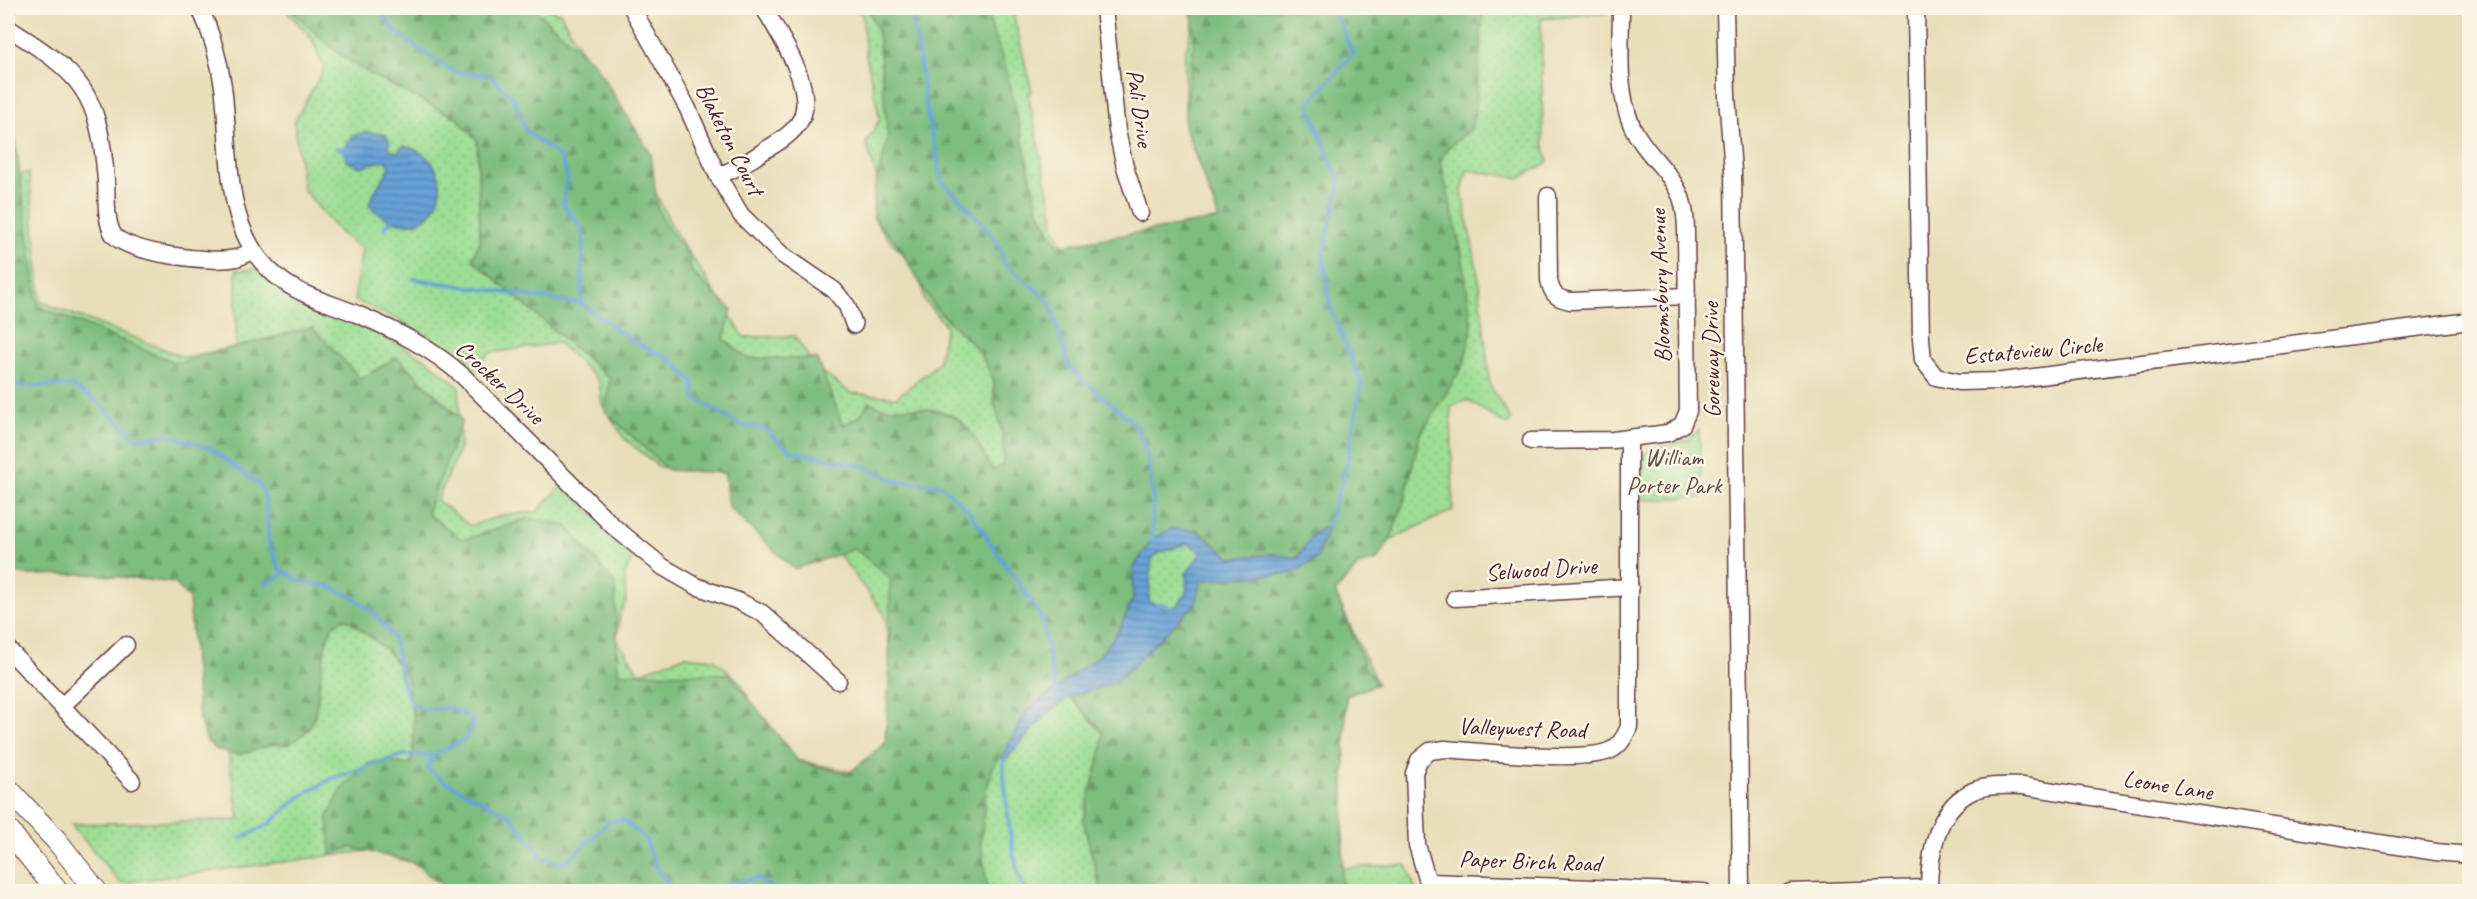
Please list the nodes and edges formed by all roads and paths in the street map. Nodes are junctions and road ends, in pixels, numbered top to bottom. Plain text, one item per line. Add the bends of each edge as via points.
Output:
1 (200, 8) edge
2 (632, 8) edge
3 (764, 8) edge
4 (1104, 8) edge
5 (1621, 8) edge
6 (1725, 8) edge
7 (1916, 8) edge
8 (8, 28) edge
9 (718, 176) junction
10 (1548, 196) dead end
11 (1140, 213) dead end
12 (252, 250) junction
13 (1687, 296) junction
14 (2469, 321) edge
15 (854, 325) dead end
16 (1629, 438) junction
17 (1531, 441) dead end
18 (1630, 587) junction
19 (1455, 598) dead end
20 (126, 645) dead end
21 (8, 649) edge
22 (838, 681) dead end
23 (62, 706) junction
24 (132, 781) dead end
25 (8, 789) edge
26 (8, 830) edge
27 (2469, 855) edge
28 (1429, 887) edge
29 (1929, 890) edge
30 (58, 891) edge
31 (97, 891) edge
32 (1704, 891) edge
33 (1741, 891) edge
34 (1790, 891) edge

1 - 12 street, Crocker Drive via 219,68 234,199
2 - 9 street, Blaketon Court via 687,107
3 - 9 street via 802,82 806,103 802,118 779,142 737,169
4 - 11 street, Pali Drive via 1116,130
5 - 13 street, Bloomsbury Avenue via 1625,104 1644,149 1681,197
6 - 33 street, Goreway Drive via 1733,170
7 - 14 street, Estateview Circle via 1921,339 1923,360 1935,377 1959,382 2002,381
8 - 12 street via 65,67 91,103 103,142 110,223 117,238 128,245 189,259 238,258
9 - 15 street, Blaketon Court via 741,215 781,254 834,290 847,306
10 - 13 street via 1549,280 1558,299
12 - 22 street, Crocker Drive via 292,288 386,327 444,359 614,527 663,567 696,586 762,614
13 - 16 street, Bloomsbury Avenue via 1685,422 1668,433
16 - 17 street, Bloomsbury Avenue
16 - 18 street, Valleywest Road
18 - 19 street, Selwood Drive
18 - 28 street, Valleywest Road via 1629,727 1623,740 1604,753 1581,757 1430,751 1419,760 1414,773 1417,845
20 - 23 street
21 - 23 street
23 - 24 street
25 - 31 main road
26 - 30 main road
27 - 29 street, Leone Lane via 1998,785 1972,791 1948,811 1935,836
28 - 32 street, Paper Birch Road
29 - 34 street

